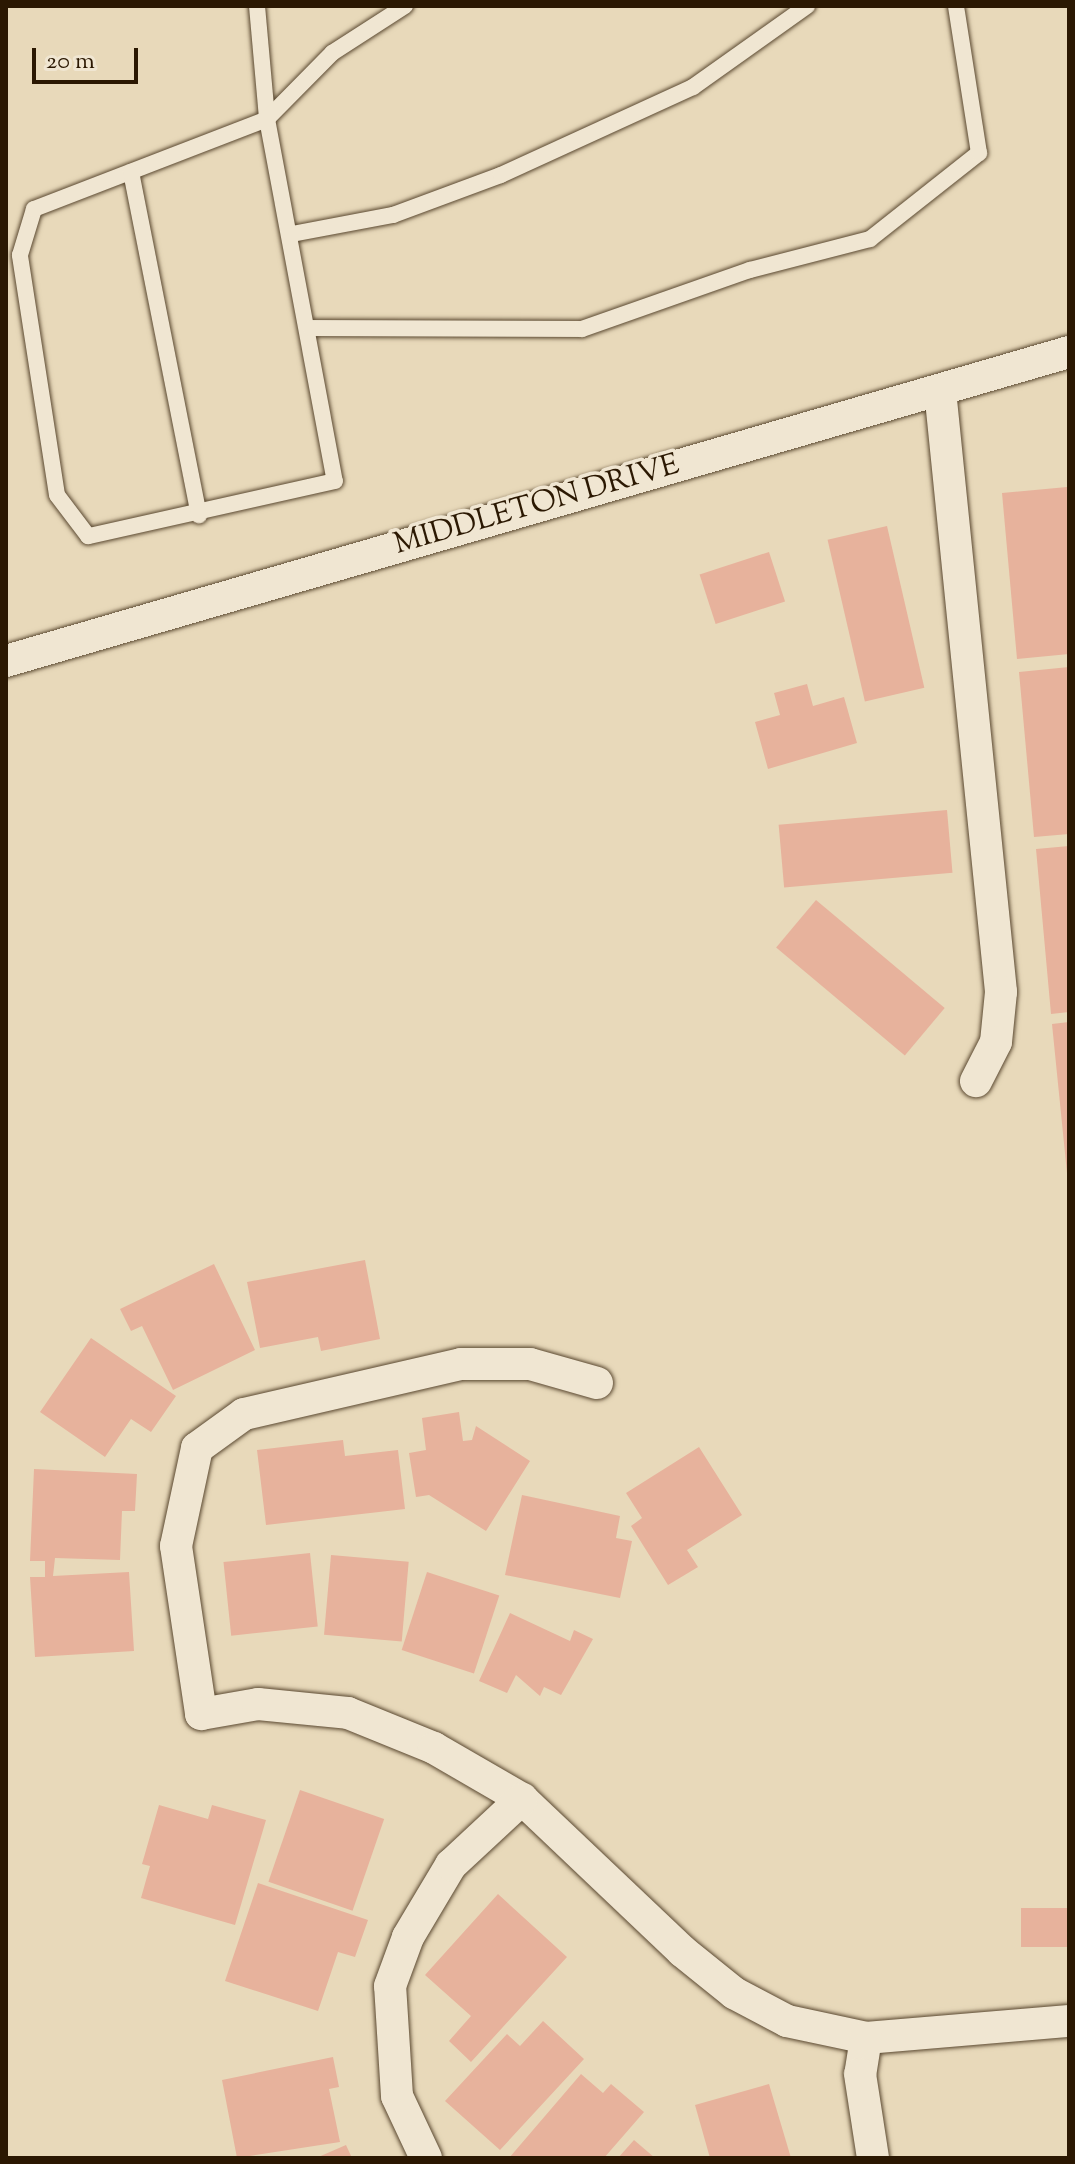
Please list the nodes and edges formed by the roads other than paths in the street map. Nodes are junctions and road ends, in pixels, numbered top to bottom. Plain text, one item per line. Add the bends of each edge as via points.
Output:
1 (257, 6) edge
2 (405, 6) edge
3 (807, 6) edge
4 (956, 6) edge
5 (267, 119) junction
6 (131, 172) junction
7 (292, 234) junction
8 (311, 328) junction
9 (1069, 352) edge
10 (940, 390) junction
11 (199, 515) junction
12 (6, 661) edge
13 (976, 1081) dead end
14 (597, 1383) dead end
15 (522, 1799) junction
16 (1069, 2021) edge
17 (866, 2038) junction
18 (426, 2158) edge
19 (873, 2158) edge

1 - 5 lane
2 - 5 lane via 332,53
3 - 7 lane via 693,87 501,175 393,215
4 - 8 lane via 979,153 870,239 750,270 582,329
5 - 6 lane
5 - 7 lane
6 - 11 lane
6 - 11 lane via 34,209 20,255 57,495 88,536
7 - 8 lane
8 - 11 lane via 335,481
9 - 10 street, MIDDLETON DRIVE
10 - 12 street, MIDDLETON DRIVE
10 - 13 street via 1001,992 996,1042
14 - 15 street via 530,1364 461,1364 244,1414 197,1448 183,1489 176,1546 201,1714 258,1704 348,1713 434,1748
15 - 17 street via 734,1993 787,2021
15 - 18 street via 451,1865 408,1937 390,1986 397,2096
16 - 17 street
17 - 19 street via 860,2074

